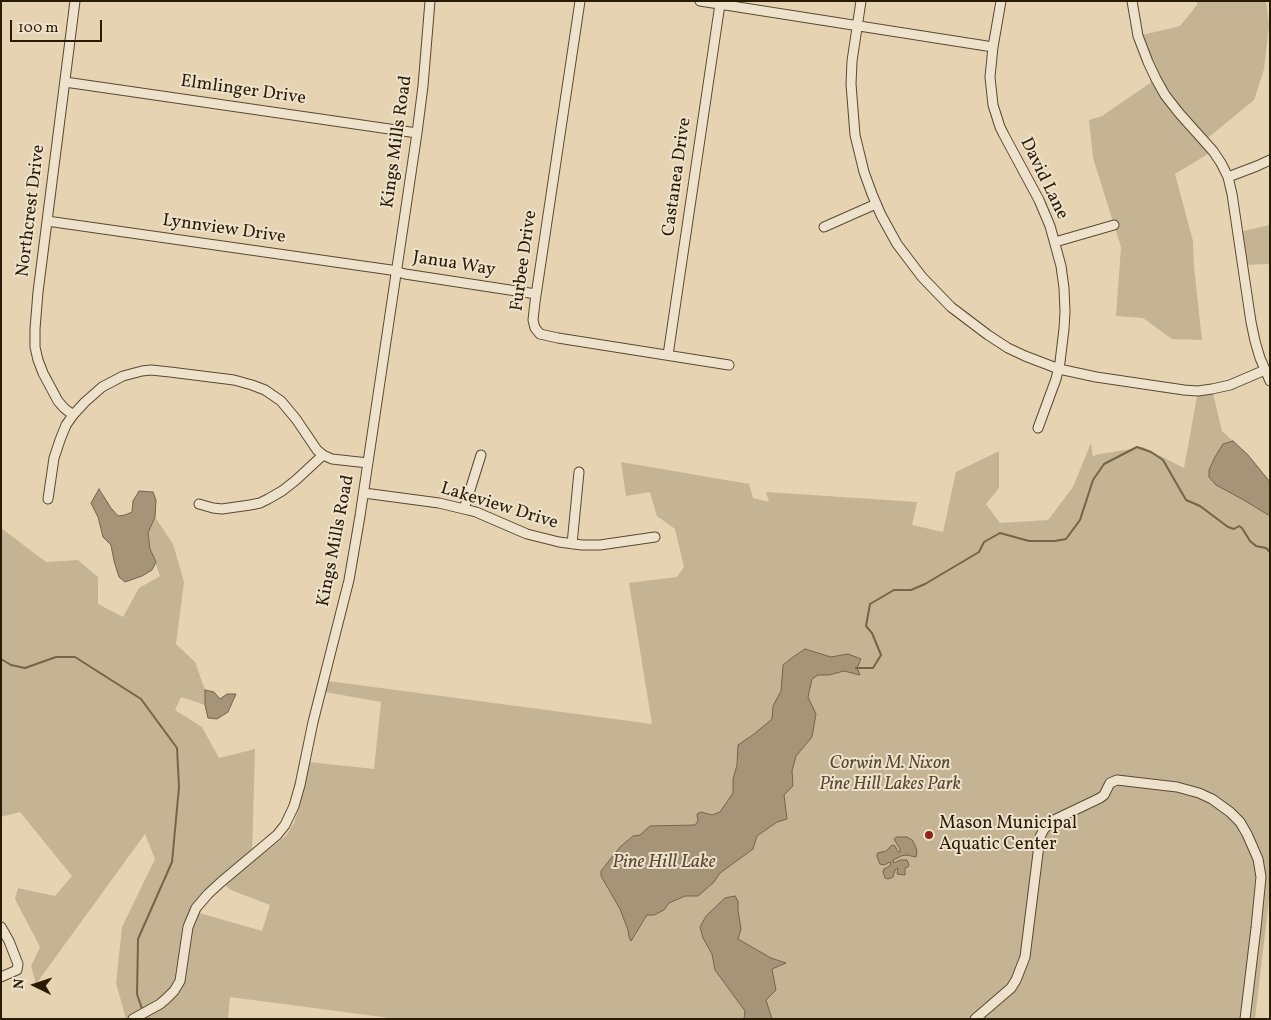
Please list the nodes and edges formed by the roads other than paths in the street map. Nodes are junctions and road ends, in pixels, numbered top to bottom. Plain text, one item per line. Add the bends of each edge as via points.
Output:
1 (75, 1) edge
2 (430, 1) edge
3 (580, 1) edge
4 (700, 1) edge
5 (861, 1) edge
6 (1001, 1) edge
7 (1132, 1) edge
8 (720, 4) junction
9 (857, 26) junction
10 (994, 47) junction
11 (65, 82) junction
12 (417, 133) junction
13 (1270, 160) edge
14 (1228, 178) junction
15 (876, 204) junction
16 (47, 220) junction
17 (1114, 225) dead end
18 (824, 227) dead end
19 (1055, 242) junction
20 (396, 271) junction
21 (536, 294) junction
22 (668, 355) junction
23 (728, 365) dead end
24 (1059, 368) junction
25 (1265, 370) junction
26 (1270, 381) edge
27 (73, 415) junction
28 (1038, 428) dead end
29 (323, 455) junction
30 (481, 455) dead end
31 (368, 463) junction
32 (578, 472) dead end
33 (364, 493) junction
34 (48, 499) dead end
35 (199, 504) dead end
36 (464, 509) junction
37 (655, 537) dead end
38 (572, 544) junction
39 (1, 927) edge
40 (1, 977) edge
41 (133, 1019) edge
42 (974, 1019) edge
43 (1245, 1019) edge

1 - 11 street, Northcrest Drive
2 - 12 street, Kings Mills Road
3 - 21 street, Furbee Drive
4 - 8 street
5 - 9 street
6 - 10 street, David Lane
7 - 14 street via 1140,43 1156,79 1179,113 1213,151
8 - 9 street
8 - 22 street, Castanea Drive
9 - 10 street
9 - 15 street via 852,61 853,117 860,158
10 - 19 street, David Lane via 990,86 995,114 1039,200
11 - 12 street, Elmlinger Drive
11 - 16 street, Northcrest Drive
12 - 20 street, Kings Mills Road
13 - 14 street
14 - 25 street via 1251,322
15 - 18 street
15 - 24 street via 908,259 951,307 1008,348
16 - 20 street, Lynnview Drive
16 - 27 street, Northcrest Drive via 35,319 35,347 46,382 58,401
17 - 19 street
19 - 24 street, David Lane via 1065,312
20 - 21 street, Janua Way
20 - 31 street, Kings Mills Road
21 - 22 street, Furbee Drive via 533,320 540,334
22 - 23 street, Furbee Drive
24 - 25 street via 1096,378 1198,391 1230,385
24 - 28 street, David Lane
25 - 26 street
27 - 29 street via 102,386 142,371 234,380 259,388 281,401
27 - 34 street via 54,458
29 - 31 street
29 - 35 street via 296,480 268,499 222,509
30 - 36 street
31 - 33 street, Kings Mills Road
32 - 38 street
33 - 36 street, Lakeview Drive
33 - 41 street, Kings Mills Road via 351,568 289,818 277,835 221,882 196,908 188,927 180,981 160,1004
36 - 38 street, Lakeview Drive via 541,538
37 - 38 street, Lakeview Drive via 600,545
39 - 40 street via 17,960 17,970
42 - 43 street via 1011,988 1025,957 1040,837 1046,825 1100,798 1113,781 1191,790 1230,812 1247,834 1258,859 1261,886

